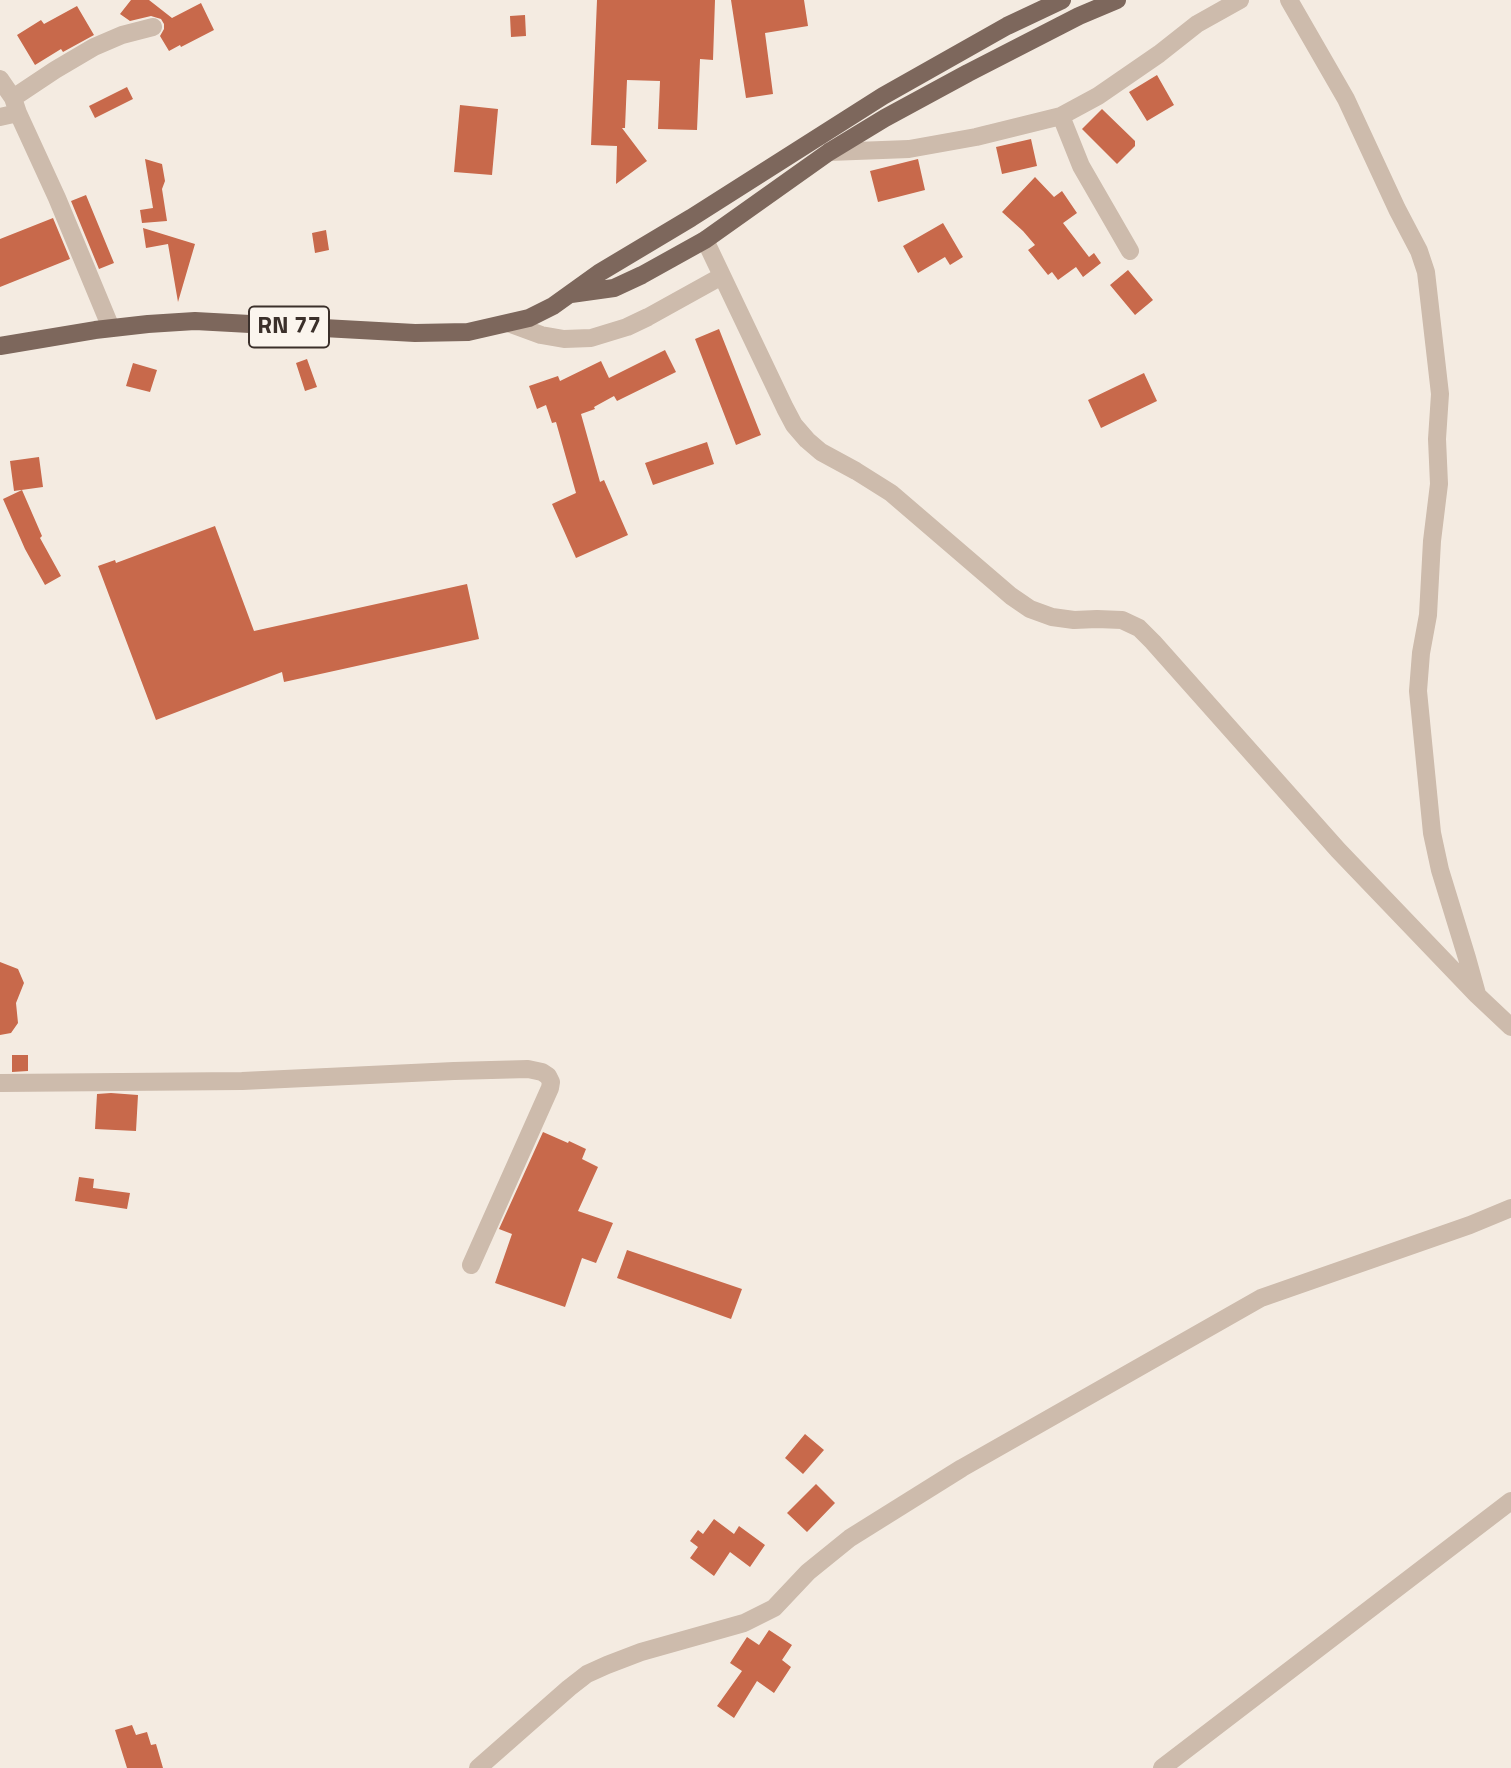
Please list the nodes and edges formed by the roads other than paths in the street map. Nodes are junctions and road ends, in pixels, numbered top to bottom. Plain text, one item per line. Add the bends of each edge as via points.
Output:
1 (1062, 0) edge
2 (1117, 0) edge
3 (1240, 0) edge
4 (1289, 0) edge
5 (153, 27) dead end
6 (0, 79) edge
7 (10, 109) edge
8 (1061, 116) junction
9 (829, 152) junction
10 (705, 240) junction
11 (1130, 251) dead end
12 (722, 276) junction
13 (571, 294) junction
14 (511, 324) junction
15 (111, 328) junction
16 (0, 346) edge
17 (1477, 995) junction
18 (1511, 1027) edge
19 (0, 1083) edge
20 (1511, 1208) edge
21 (471, 1265) dead end
22 (1511, 1501) edge
23 (478, 1768) edge
24 (1162, 1768) edge

1 - 13 main road, RN 77 via 883,96
2 - 9 main road via 968,73
3 - 8 street
4 - 17 street via 1346,100 1426,272 1440,394 1438,484 1418,691 1432,833
5 - 7 street via 94,47 55,70
6 - 7 street
7 - 15 street via 35,147
8 - 9 street via 909,149
8 - 11 street via 1081,166
9 - 10 main road
10 - 12 street
10 - 13 main road via 621,285
12 - 14 street via 627,327 591,338 541,335
12 - 17 street via 785,408 807,440 899,500 1030,609 1074,620 1122,620 1139,628 1338,850
13 - 14 main road, RN 77 via 542,313
14 - 15 main road, RN 77 via 468,332 415,333 195,321
15 - 16 main road, RN 77
17 - 18 street
19 - 21 street via 542,1072 548,1076 550,1088
20 - 23 street via 1261,1298 962,1468 850,1538 774,1608 744,1623 641,1652 587,1674
22 - 24 street

